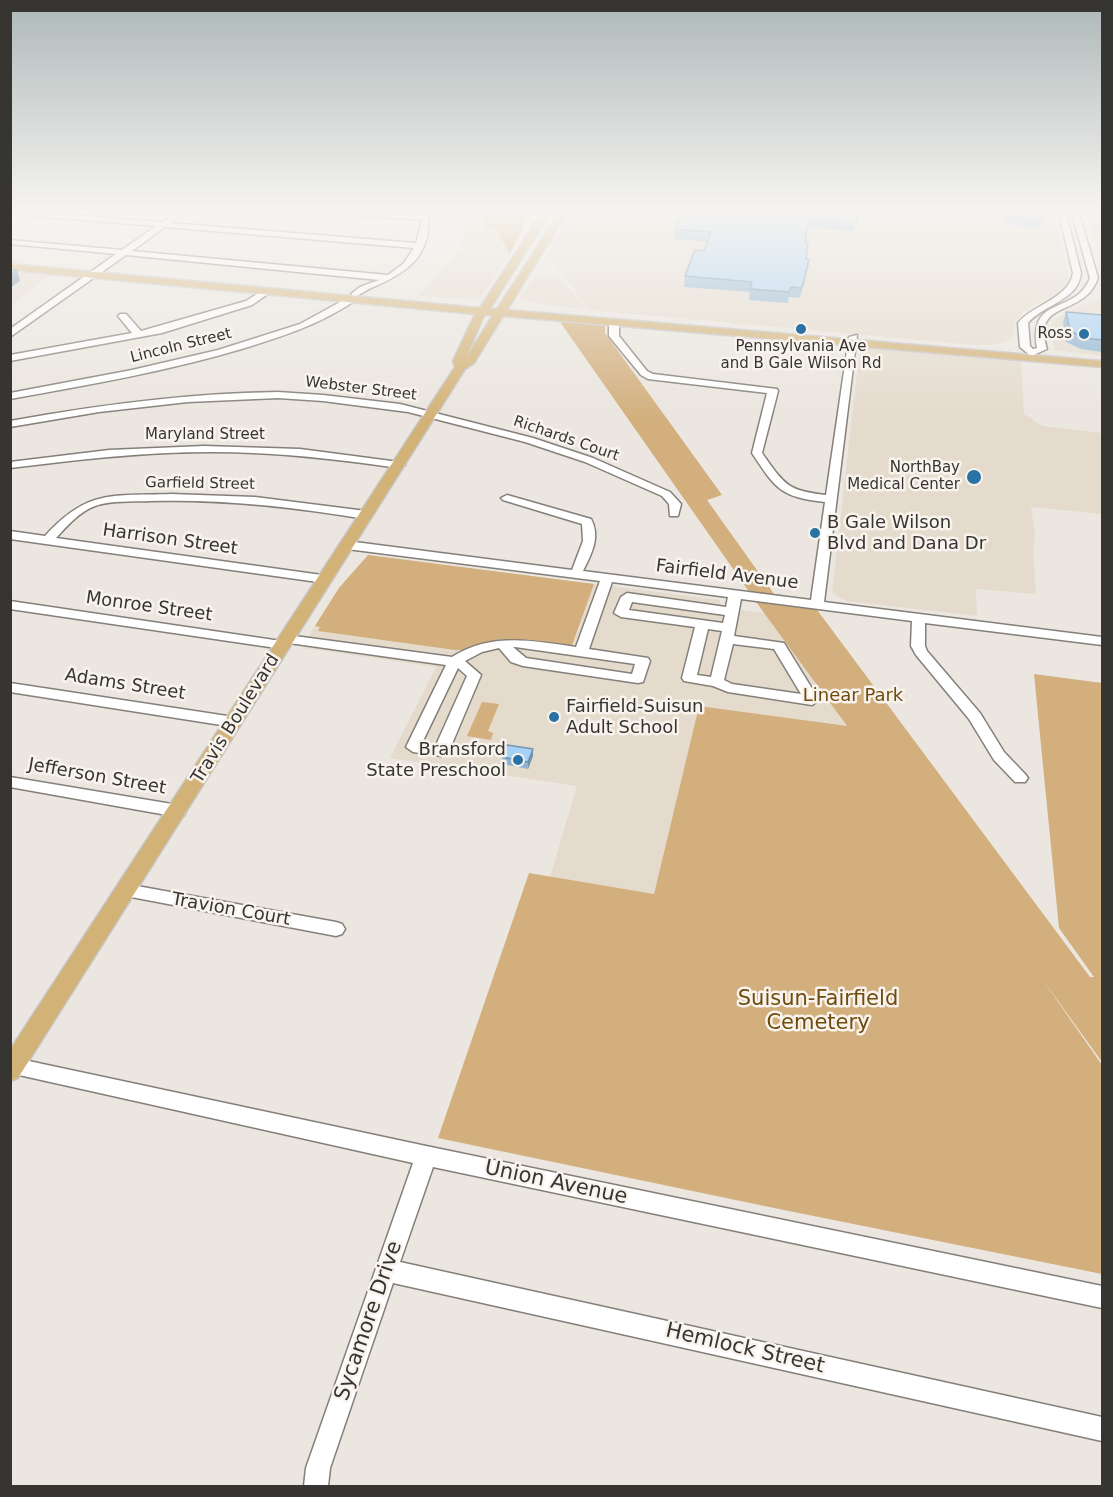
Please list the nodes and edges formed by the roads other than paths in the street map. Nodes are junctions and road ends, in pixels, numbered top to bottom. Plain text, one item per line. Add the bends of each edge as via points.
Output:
1 (86, 280) edge
2 (168, 280) edge
3 (181, 280) edge
4 (385, 280) edge
5 (503, 280) edge
6 (522, 280) edge
7 (1077, 280) edge
8 (1094, 280) edge
9 (268, 291) junction
10 (353, 296) junction
11 (485, 308) junction
12 (504, 310) junction
13 (123, 316) dead end
14 (614, 322) junction
15 (10, 334) edge
16 (139, 335) junction
17 (853, 340) junction
18 (1032, 353) junction
19 (1000, 355) junction
20 (10, 358) edge
21 (1102, 359) edge
22 (1066, 361) junction
23 (1102, 364) edge
24 (461, 367) junction
25 (10, 396) edge
26 (430, 416) junction
27 (10, 424) edge
28 (10, 431) edge
29 (10, 465) edge
30 (399, 465) junction
31 (507, 498) dead end
32 (831, 499) junction
33 (674, 514) dead end
34 (366, 515) junction
35 (10, 535) edge
36 (47, 541) junction
37 (347, 545) junction
38 (576, 574) junction
39 (607, 578) junction
40 (326, 579) junction
41 (735, 595) junction
42 (10, 605) edge
43 (817, 605) junction
44 (732, 612) junction
45 (919, 618) junction
46 (702, 624) junction
47 (728, 634) junction
48 (1102, 641) edge
49 (285, 642) junction
50 (503, 644) junction
51 (581, 652) junction
52 (454, 662) junction
53 (717, 682) junction
54 (10, 687) edge
55 (234, 722) junction
56 (1020, 778) dead end
57 (10, 782) edge
58 (178, 811) junction
59 (126, 891) junction
60 (336, 929) dead end
61 (12, 1067) edge
62 (426, 1156) junction
63 (386, 1270) junction
64 (1102, 1297) edge
65 (1102, 1429) edge
66 (316, 1486) edge

1 - 15 street
2 - 9 main road
3 - 10 main road
4 - 10 street, Lincoln Street
5 - 11 main road, Travis Boulevard
6 - 12 main road, Travis Boulevard
7 - 18 street via 1068,294 1038,307 1023,323 1024,347
8 - 18 street via 1085,295 1044,319 1039,332 1042,349
9 - 10 main road
9 - 16 street via 255,301 221,314
10 - 11 main road
10 - 25 street, Lincoln Street via 315,320 226,351 147,371
11 - 12 main road
11 - 24 main road, Travis Boulevard via 459,361
12 - 14 main road
12 - 17 main road
12 - 24 main road, Travis Boulevard via 470,361
13 - 16 street
14 - 17 main road
14 - 32 street via 614,336 651,377 773,391 757,453 782,488 800,496
16 - 20 street
17 - 18 main road
17 - 19 main road
17 - 32 street
18 - 19 main road
18 - 21 main road
18 - 22 main road
19 - 22 main road
22 - 23 main road
24 - 26 main road, Travis Boulevard
26 - 27 street, Webster Street via 357,401 234,395 146,401
26 - 28 street, Webster Street via 415,418 287,402 230,402 145,408
26 - 30 main road, Travis Boulevard
26 - 33 street, Richards Court via 529,440 589,460 666,494 675,504
29 - 30 street, Maryland Street via 122,451 234,447 304,451
30 - 34 main road, Travis Boulevard
31 - 38 street via 587,522 590,539
32 - 43 street
34 - 36 street, Garfield Street via 242,498 110,500 83,507
34 - 37 main road, Travis Boulevard
35 - 36 street, Harrison Street
36 - 40 street, Harrison Street
37 - 38 street, Fairfield Avenue
37 - 40 main road, Travis Boulevard
38 - 39 street, Fairfield Avenue
39 - 41 street, Fairfield Avenue
39 - 51 street
40 - 49 main road, Travis Boulevard
41 - 43 street, Fairfield Avenue
41 - 44 street
42 - 49 street, Monroe Street
43 - 45 street, Fairfield Avenue
44 - 46 street via 627,597 621,613
44 - 47 street
45 - 48 street, Fairfield Avenue
45 - 56 street via 921,652
46 - 47 street
46 - 53 street via 689,678
47 - 53 street
47 - 53 street via 779,646 812,700 728,688
49 - 52 street, Monroe Street
49 - 55 main road, Travis Boulevard
50 - 51 street
50 - 51 street via 523,662 638,679 643,661
50 - 52 street
52 - 52 street via 433,705 413,747 441,751 474,675
54 - 55 street, Adams Street
55 - 58 main road, Travis Boulevard
57 - 58 street, Jefferson Street
58 - 59 main road, Travis Boulevard
59 - 60 street, Travion Court
59 - 61 main road, Travis Boulevard
61 - 62 street, Union Avenue
62 - 63 street, Sycamore Drive
62 - 64 street, Union Avenue
63 - 65 street, Hemlock Street
63 - 66 street, Sycamore Drive via 318,1468

